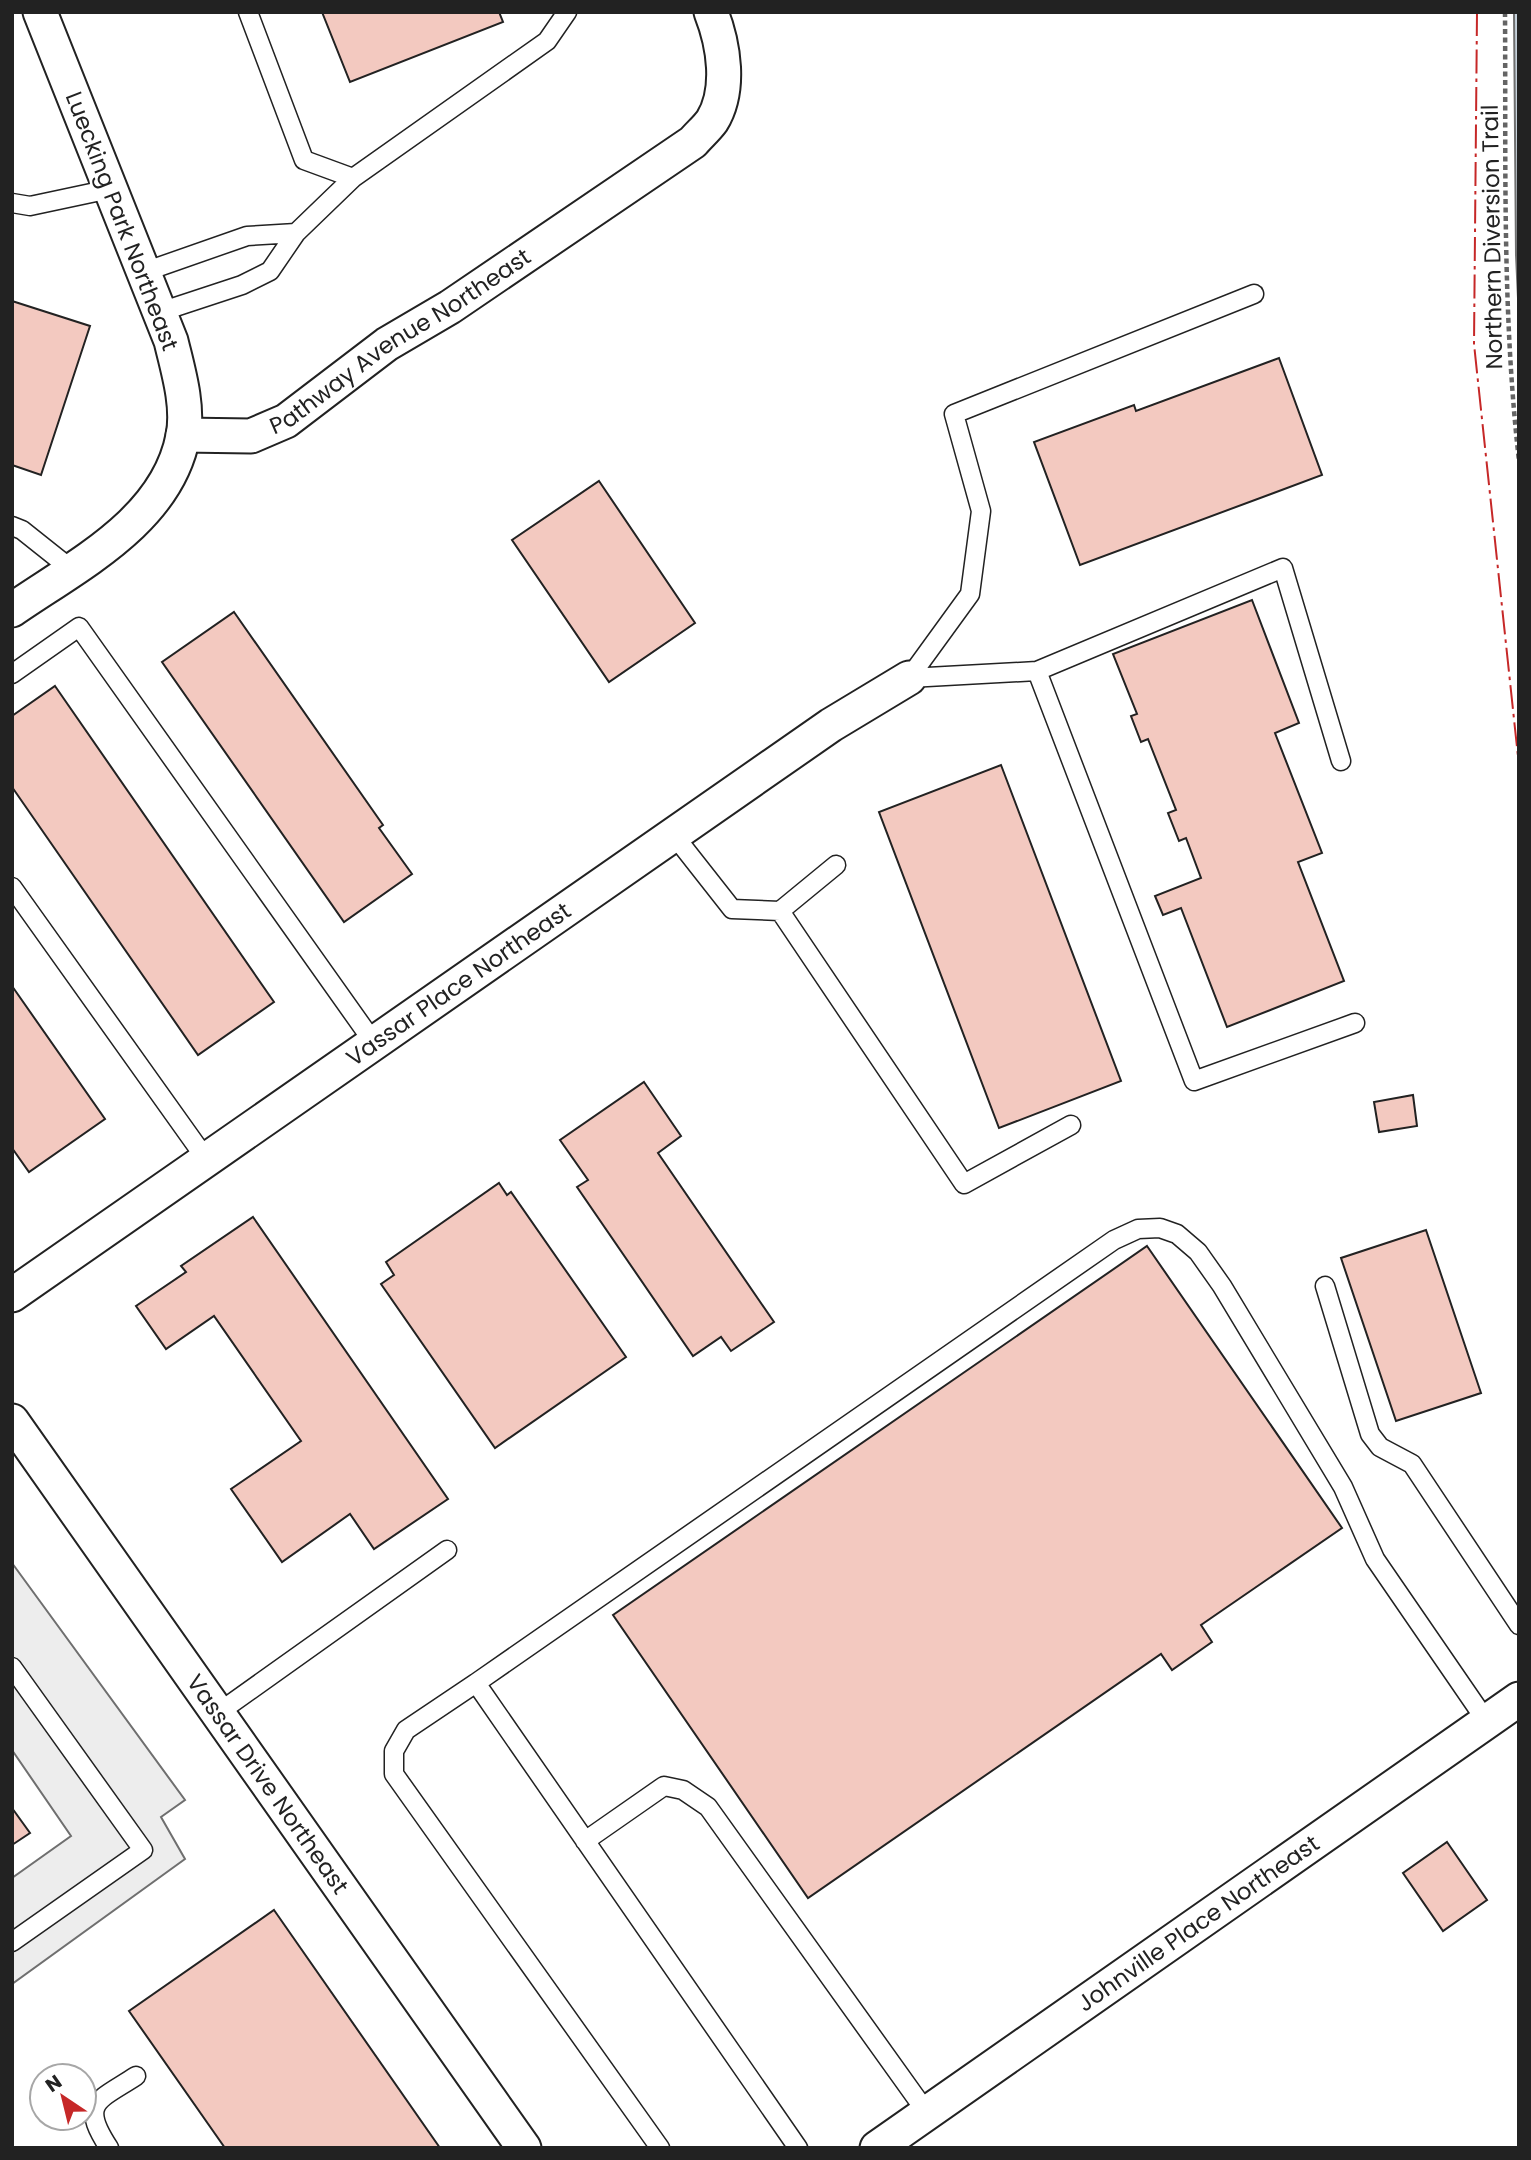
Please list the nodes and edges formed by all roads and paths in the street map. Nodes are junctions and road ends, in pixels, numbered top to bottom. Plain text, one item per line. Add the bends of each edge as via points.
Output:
1 (40, 12) edge
2 (247, 12) edge
3 (567, 12) edge
4 (711, 12) edge
5 (1505, 12) edge
6 (353, 178) junction
7 (110, 189) junction
8 (12, 203) edge
9 (296, 233) junction
10 (144, 272) junction
11 (1254, 294) dead end
12 (160, 312) junction
13 (183, 435) junction
14 (1519, 461) edge
15 (12, 526) edge
16 (71, 569) junction
17 (12, 610) edge
18 (1037, 671) junction
19 (12, 674) edge
20 (909, 678) junction
21 (1341, 761) dead end
22 (673, 834) junction
23 (836, 866) dead end
24 (12, 887) edge
25 (780, 911) junction
26 (1355, 1023) dead end
27 (374, 1043) junction
28 (1071, 1125) dead end
29 (206, 1160) junction
30 (1325, 1286) dead end
31 (12, 1295) edge
32 (12, 1421) edge
33 (447, 1550) dead end
34 (1519, 1625) edge
35 (12, 1667) edge
36 (476, 1683) junction
37 (1519, 1699) edge
38 (218, 1713) junction
39 (1487, 1721) junction
40 (585, 1840) junction
41 (12, 1942) edge
42 (136, 2076) dead end
43 (927, 2113) junction
44 (109, 2148) edge
45 (524, 2148) edge
46 (660, 2148) edge
47 (798, 2148) edge
48 (877, 2148) edge

1 - 7 street, Luecking Park Northeast
2 - 6 lane via 304,160
3 - 6 lane via 547,41
4 - 13 street, Pathway Avenue Northeast via 724,91 712,120 693,142 450,307 387,344 286,421 251,436
5 - 14 path, Northern Diversion Trail via 1507,262
6 - 9 lane
7 - 8 lane via 30,206
7 - 10 street, Luecking Park Northeast
9 - 10 lane via 247,236
9 - 12 lane via 270,271
10 - 12 street, Luecking Park Northeast
11 - 20 lane via 954,414 981,512 970,594
12 - 13 street, Luecking Park Northeast via 182,386
13 - 16 street via 167,484 128,530
15 - 16 lane
16 - 17 street
18 - 20 lane
18 - 21 lane via 1283,568
18 - 26 lane via 1194,1080
19 - 27 lane via 79,626
20 - 22 street, Vassar Place Northeast via 831,724
22 - 25 lane via 732,909
22 - 27 street, Vassar Place Northeast
23 - 25 lane
24 - 29 lane
25 - 28 lane via 964,1184
27 - 29 street, Vassar Place Northeast
29 - 31 street, Vassar Place Northeast
30 - 34 lane via 1370,1434 1380,1447 1412,1464
32 - 38 street, Vassar Drive Northeast
33 - 38 lane
35 - 41 lane via 143,1850
36 - 39 lane via 1114,1240 1138,1229 1160,1228 1177,1234 1198,1252 1222,1286 1343,1488 1375,1559
36 - 40 lane
36 - 46 lane via 406,1730 394,1751 394,1773
37 - 39 street, Johnville Place Northeast
38 - 45 street, Vassar Drive Northeast
39 - 43 street, Johnville Place Northeast
40 - 43 lane via 664,1786 683,1790 708,1807
40 - 47 lane
42 - 44 lane via 97,2101 93,2110 93,2120
43 - 48 street, Johnville Place Northeast

